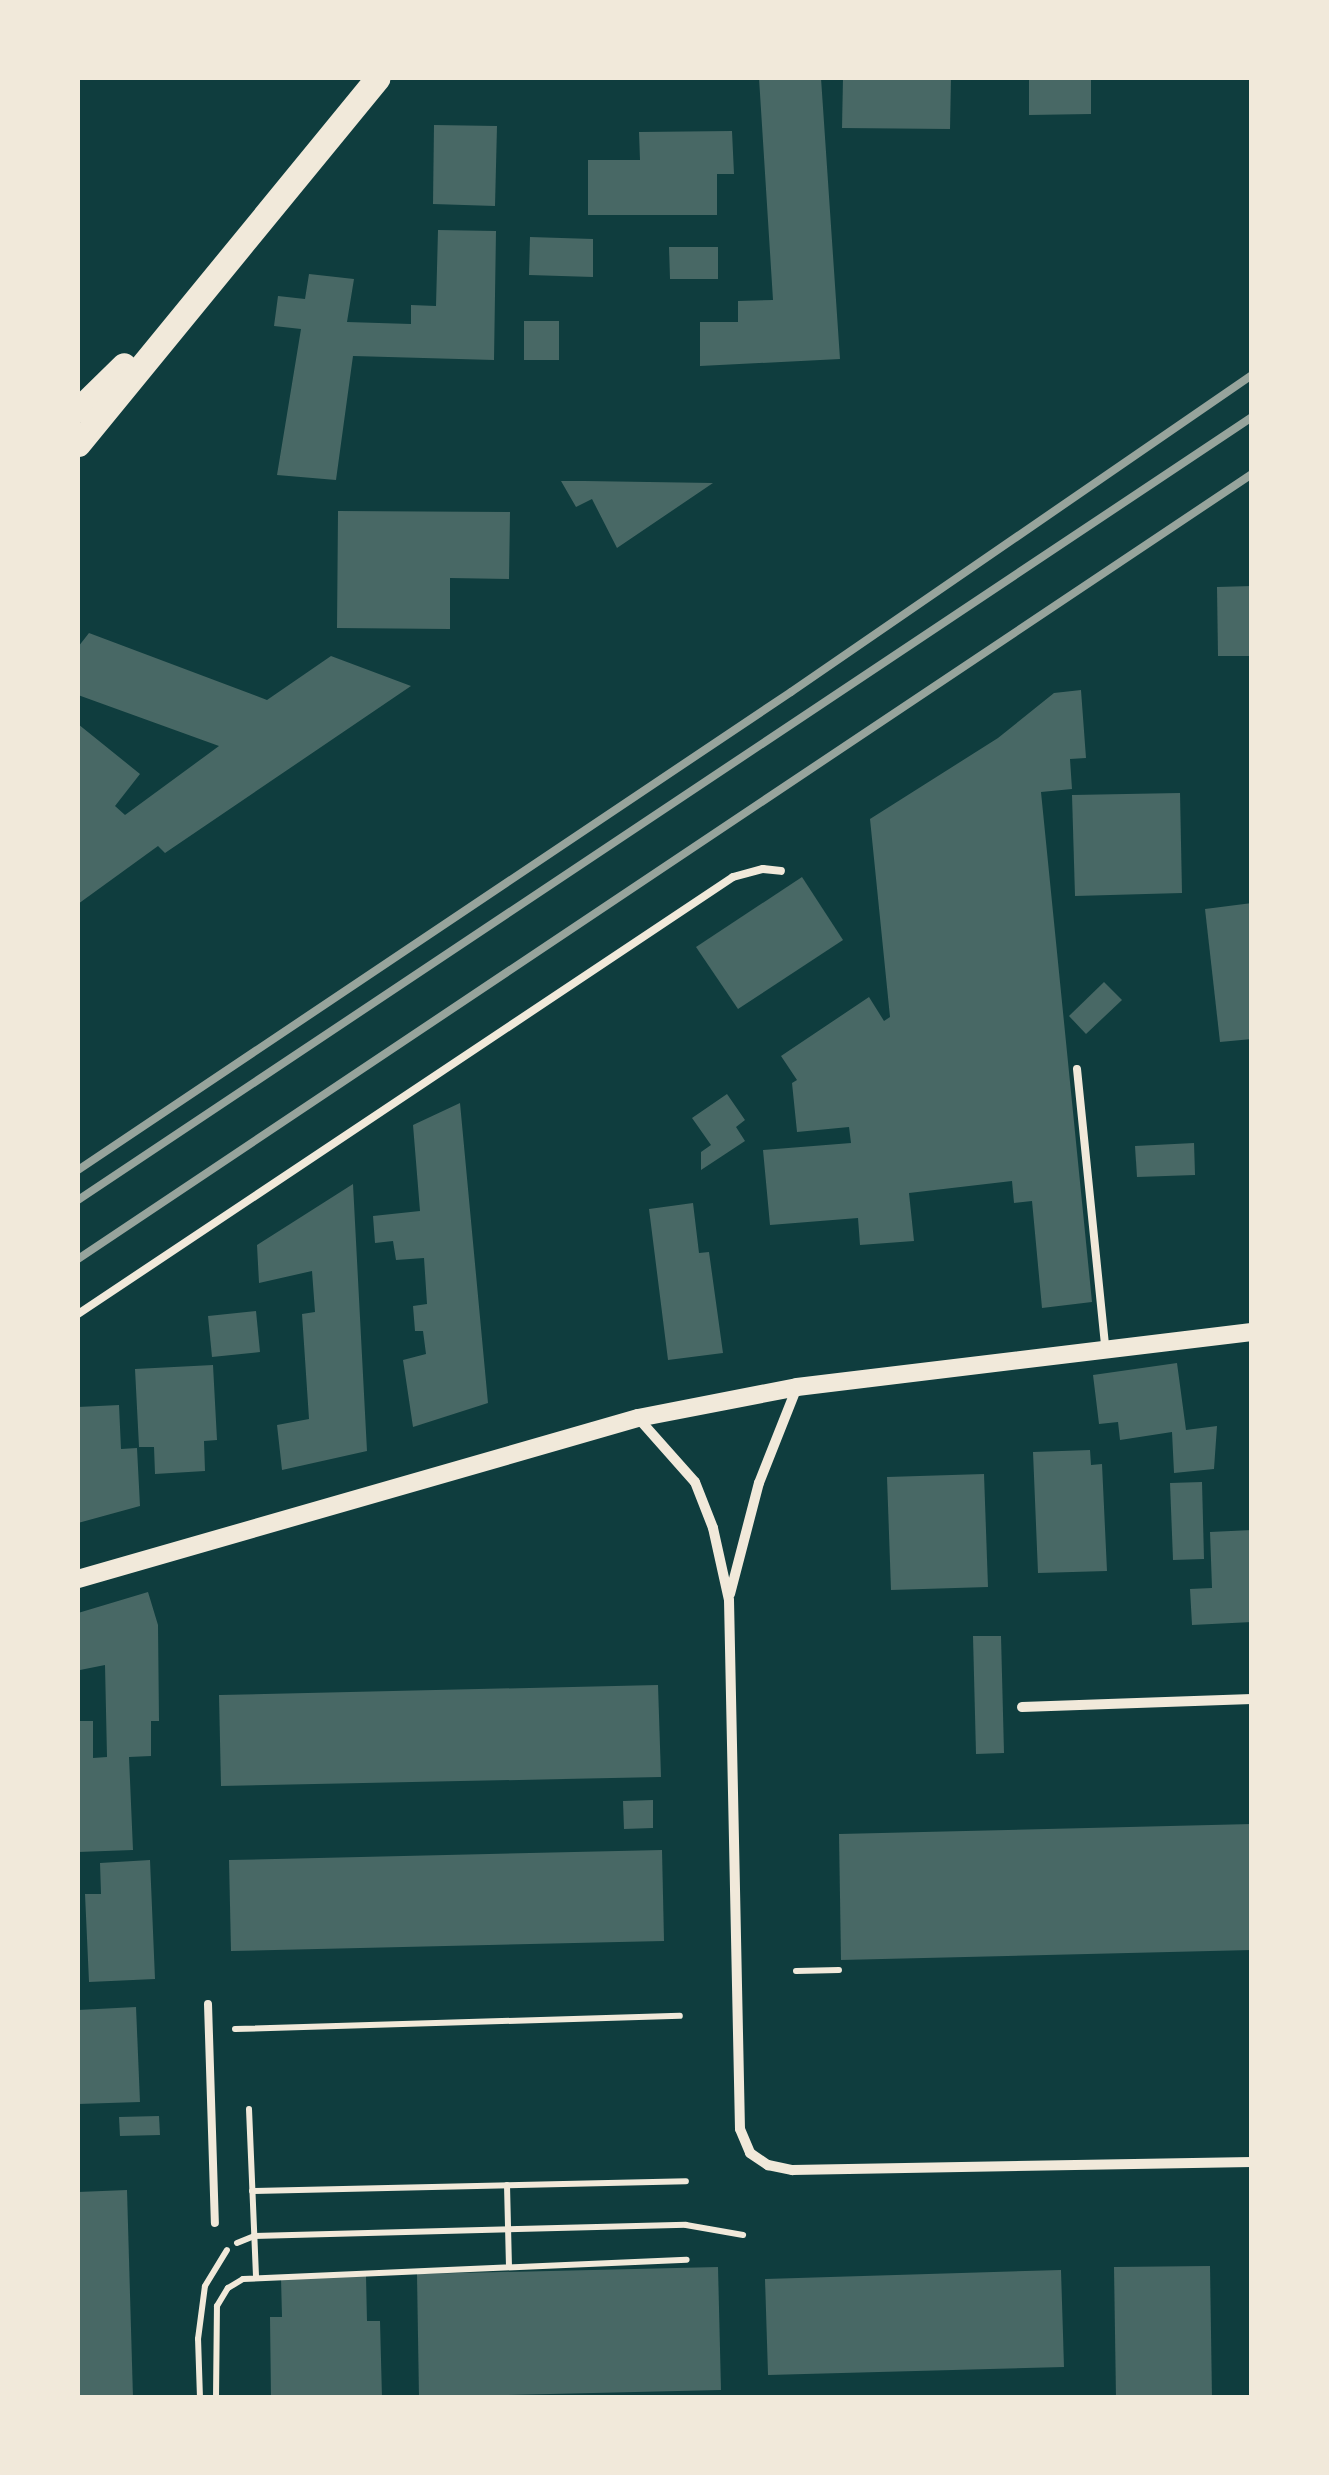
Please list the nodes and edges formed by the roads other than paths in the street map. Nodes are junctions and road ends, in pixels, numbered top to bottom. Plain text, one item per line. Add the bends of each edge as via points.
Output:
1 (378, 78) edge
2 (207, 284) junction
3 (78, 410) edge
4 (78, 444) edge
5 (782, 871) dead end
6 (1076, 1069) dead end
7 (78, 1314) edge
8 (1252, 1332) edge
9 (1105, 1347) junction
10 (797, 1387) junction
11 (638, 1418) junction
12 (78, 1579) edge
13 (729, 1600) junction
14 (1252, 1699) edge
15 (1022, 1707) dead end
16 (208, 2004) dead end
17 (1252, 2162) edge
18 (215, 2222) dead end

1 - 2 main road
2 - 3 main road
2 - 4 main road
5 - 7 lane via 733,877
6 - 9 lane
8 - 9 street
9 - 10 street
10 - 11 street
10 - 13 street via 759,1483
11 - 12 street
11 - 13 street via 694,1482 713,1528
13 - 17 street via 740,2129 750,2153 792,2170
14 - 15 street
16 - 18 lane

